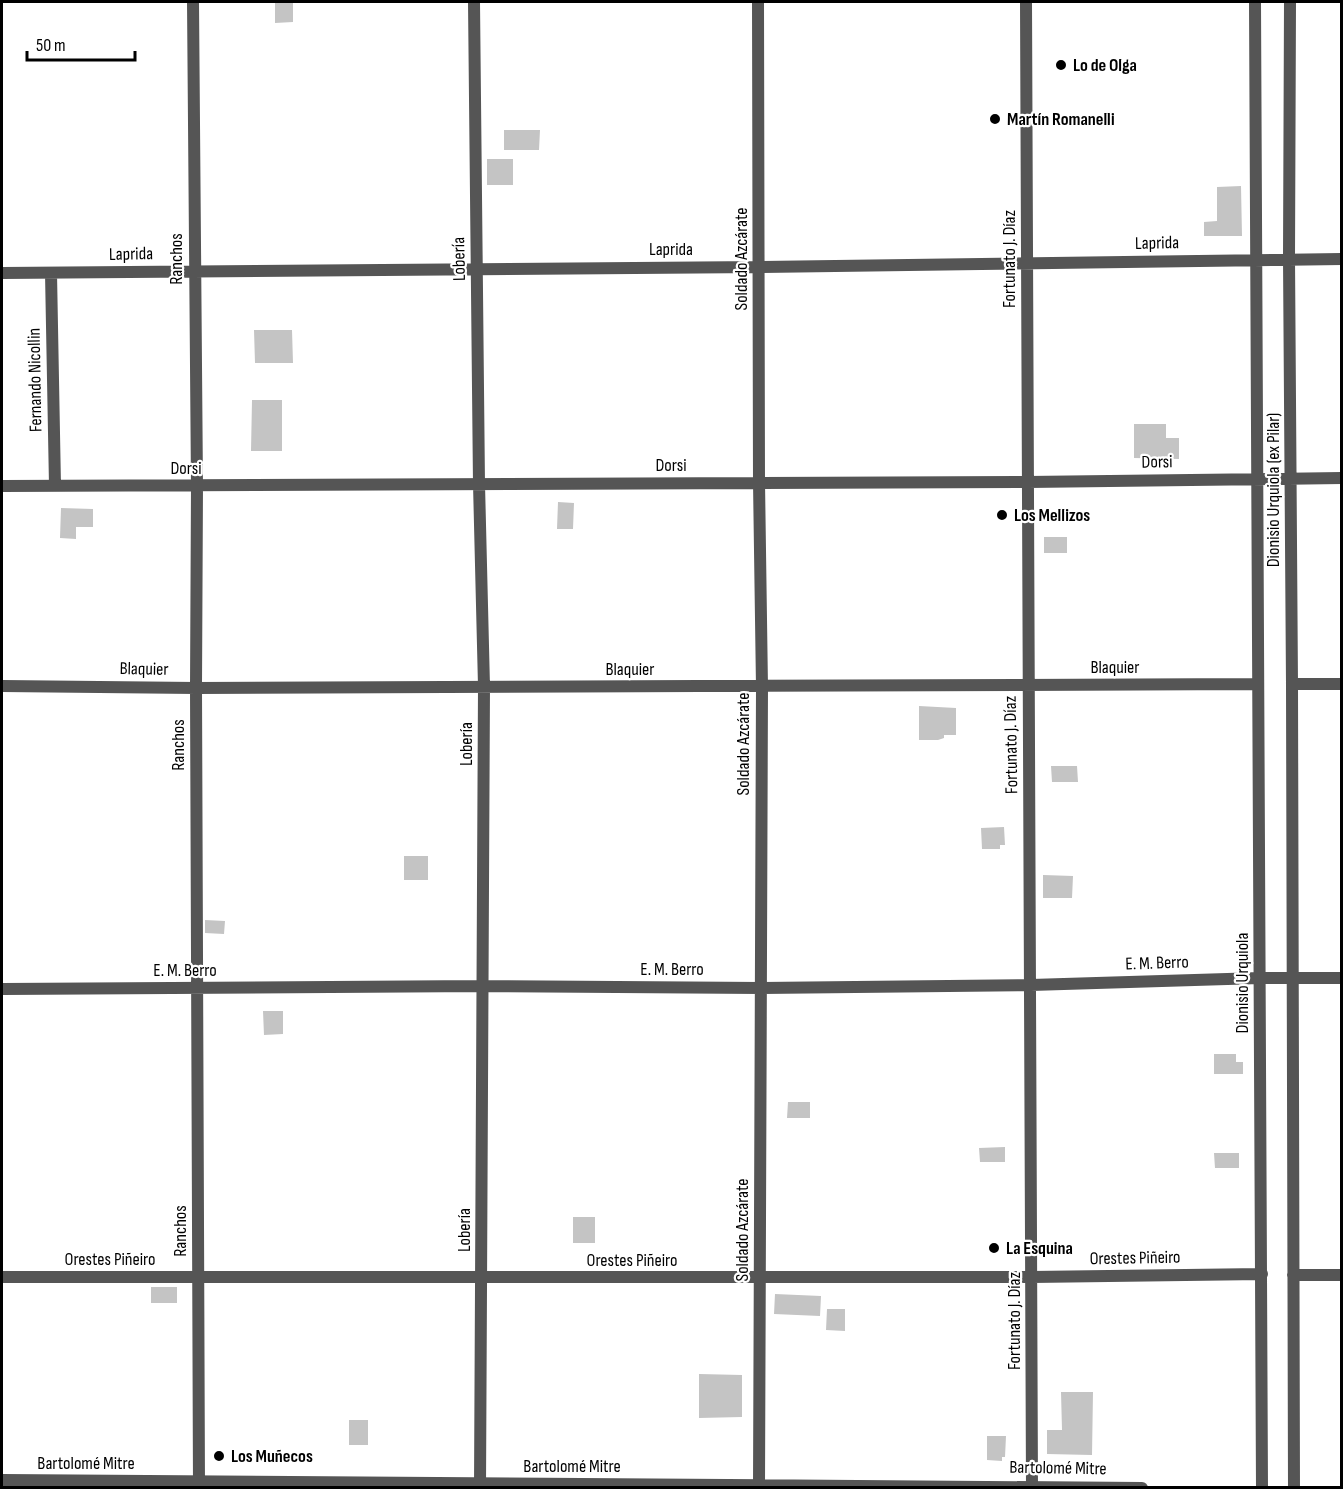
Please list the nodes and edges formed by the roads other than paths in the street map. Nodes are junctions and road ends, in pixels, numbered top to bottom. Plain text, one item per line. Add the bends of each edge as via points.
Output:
1 (192, 2) edge
2 (474, 2) edge
3 (758, 2) edge
4 (1026, 2) edge
5 (1255, 2) edge
6 (1290, 2) edge
7 (1289, 259) junction
8 (1341, 259) edge
9 (1255, 260) junction
10 (1027, 263) junction
11 (760, 267) junction
12 (477, 269) junction
13 (194, 271) junction
14 (2, 273) edge
15 (51, 273) junction
16 (1341, 478) edge
17 (1256, 479) junction
18 (1291, 479) junction
19 (759, 482) junction
20 (1028, 482) junction
21 (478, 484) junction
22 (2, 486) edge
23 (55, 486) junction
24 (197, 486) junction
25 (1258, 684) junction
26 (1292, 684) junction
27 (1341, 684) edge
28 (2, 686) edge
29 (484, 686) junction
30 (1028, 686) junction
31 (762, 687) junction
32 (196, 688) junction
33 (1260, 978) junction
34 (1341, 978) edge
35 (1293, 979) junction
36 (1031, 985) junction
37 (483, 986) junction
38 (760, 987) junction
39 (197, 988) junction
40 (2, 989) edge
41 (1262, 1274) junction
42 (1293, 1275) junction
43 (1341, 1275) edge
44 (2, 1277) edge
45 (198, 1277) junction
46 (760, 1277) junction
47 (1032, 1277) junction
48 (482, 1278) junction
49 (2, 1480) edge
50 (199, 1484) edge
51 (480, 1486) edge
52 (759, 1486) edge
53 (1032, 1487) edge
54 (1142, 1488) edge
55 (1262, 1488) edge
56 (1294, 1488) edge

1 - 13 street, Ranchos
2 - 12 street, Lobería
3 - 11 street, Soldado Azcárate
4 - 10 street, Fortunato J. Díaz
5 - 9 street, Dionisio Urquiola (ex Pilar)
6 - 7 street, Dionisio Urquiola (ex Pilar)
7 - 8 street, Laprida
7 - 9 street, Laprida
7 - 18 street, Dionisio Urquiola (ex Pilar)
9 - 10 street, Laprida
9 - 17 street, Dionisio Urquiola (ex Pilar)
10 - 11 street, Laprida
10 - 20 street, Fortunato J. Díaz
11 - 12 street, Laprida
11 - 19 street, Soldado Azcárate
12 - 13 street, Laprida
12 - 21 street, Lobería
13 - 15 street, Laprida
13 - 24 street, Ranchos
14 - 15 street, Laprida
15 - 23 street, Fernando Nicollin
16 - 18 street, Dorsi
17 - 18 street, Dorsi
17 - 20 street, Dorsi
17 - 25 street, Dionisio Urquiola
18 - 26 street, Dionisio Urquiola (ex Pilar)
19 - 20 street, Dorsi
19 - 21 street, Dorsi
19 - 31 street, Soldado Azcárate
20 - 30 street, Fortunato J. Díaz
21 - 24 street, Dorsi
21 - 29 street, Lobería
22 - 23 street, Dorsi
23 - 24 street, Dorsi
24 - 32 street, Ranchos
25 - 30 street, Blaquier
25 - 33 street, Dionisio Urquiola
26 - 27 street
26 - 35 street, Dionisio Urquiola (ex Pilar)
28 - 32 street, Blaquier
29 - 31 street, Blaquier
29 - 32 street, Blaquier
29 - 37 street, Lobería
30 - 31 street, Blaquier
30 - 36 street, Fortunato J. Díaz
31 - 38 street, Soldado Azcárate
32 - 39 street, Ranchos
33 - 35 street, E. M. Berro
33 - 36 street, E. M. Berro
33 - 41 street, Dionisio Urquiola
34 - 35 street, E. M. Berro
35 - 42 street
36 - 38 street, E. M. Berro
36 - 47 street, Fortunato J. Díaz
37 - 38 street, E. M. Berro
37 - 39 street, E. M. Berro
37 - 48 street, Lobería
38 - 46 street, Soldado Azcárate
39 - 40 street, E. M. Berro
39 - 45 street, Ranchos
41 - 47 street, Orestes Piñeiro
41 - 55 street, Dionisio Urquiola
42 - 43 street
42 - 56 street
44 - 45 street, Orestes Piñeiro
45 - 48 street, Orestes Piñeiro
45 - 50 street, Ranchos
46 - 47 street, Orestes Piñeiro
46 - 48 street, Orestes Piñeiro
46 - 52 street, Soldado Azcárate
47 - 53 street, Fortunato J. Díaz
48 - 51 street, Lobería
49 - 50 street, Bartolomé Mitre
50 - 51 street, Bartolomé Mitre
51 - 52 street, Bartolomé Mitre
52 - 53 street, Bartolomé Mitre
53 - 54 street, Bartolomé Mitre

